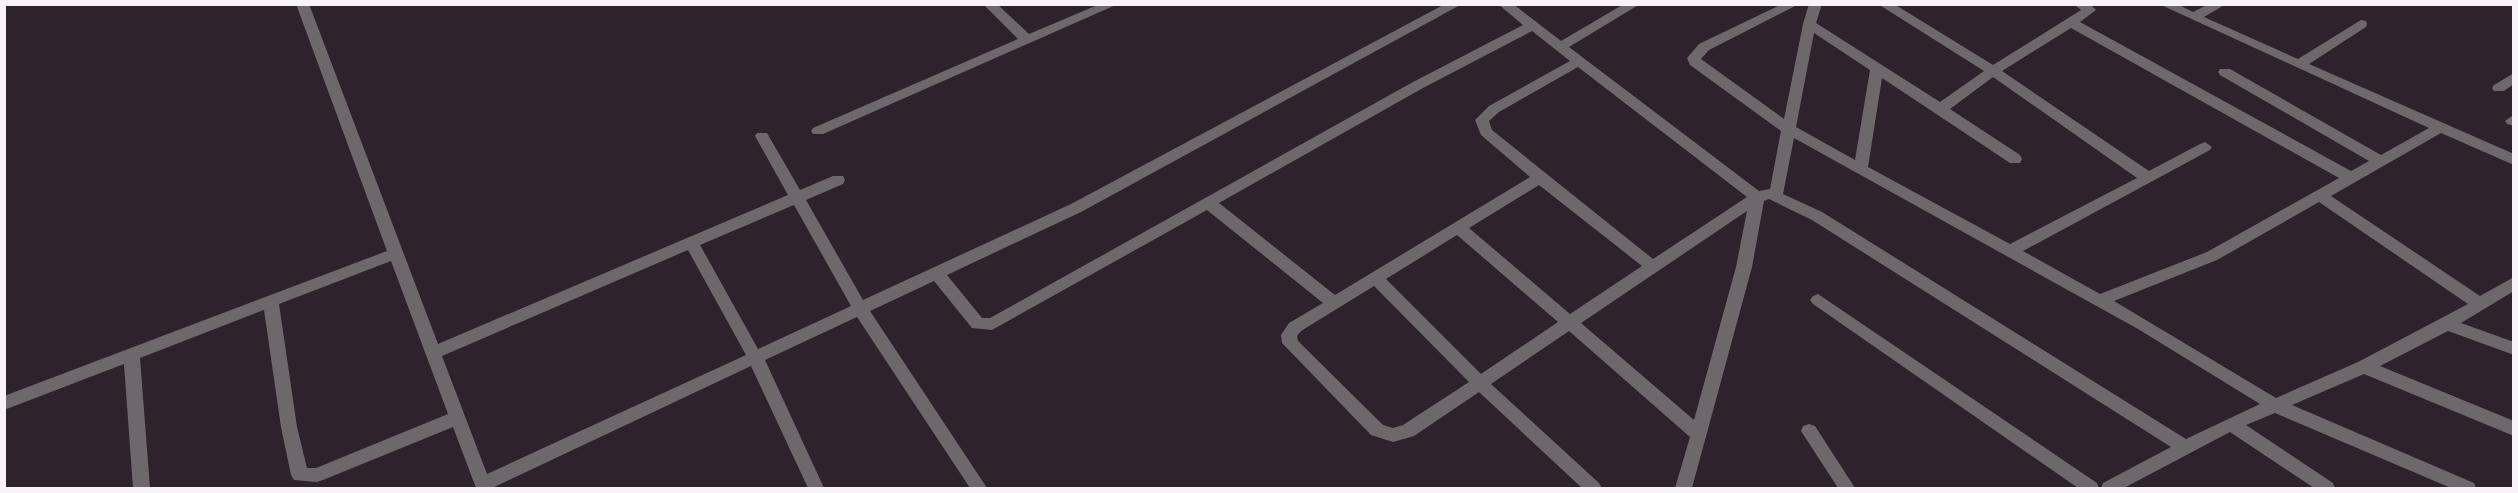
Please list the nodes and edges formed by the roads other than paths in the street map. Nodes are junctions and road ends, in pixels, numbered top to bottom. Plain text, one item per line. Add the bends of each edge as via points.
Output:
1 (302, 4) edge
2 (989, 4) edge
3 (1112, 4) edge
4 (1456, 4) edge
5 (1504, 4) edge
6 (1793, 4) edge
7 (1816, 4) edge
8 (2165, 4) edge
9 (2220, 4) edge
10 (1625, 6) edge
11 (1893, 6) edge
12 (2090, 6) edge
13 (2193, 16) junction
14 (2071, 22) junction
15 (1809, 24) junction
16 (2361, 24) dead end
17 (1532, 26) junction
18 (1027, 40) junction
19 (1560, 47) junction
20 (1579, 61) junction
21 (2299, 65) junction
22 (1877, 68) junction
23 (1993, 71) junction
24 (2225, 72) dead end
25 (2514, 77) edge
26 (2499, 88) dead end
27 (1940, 109) junction
28 (2439, 128) junction
29 (1790, 130) junction
30 (818, 131) dead end
31 (762, 136) dead end
32 (2205, 147) dead end
33 (2015, 159) dead end
34 (2379, 160) junction
35 (2514, 160) edge
36 (1862, 169) junction
37 (2350, 177) junction
38 (1540, 178) junction
39 (2148, 178) junction
40 (838, 180) dead end
41 (1776, 195) junction
42 (2319, 195) junction
43 (798, 197) junction
44 (1757, 197) junction
45 (1210, 204) junction
46 (1457, 227) junction
47 (691, 242) junction
48 (2012, 250) junction
49 (394, 254) junction
50 (1653, 267) junction
51 (937, 273) junction
52 (1376, 278) junction
53 (2514, 283) edge
54 (1818, 300) dead end
55 (2100, 300) junction
56 (271, 303) junction
57 (1334, 303) junction
58 (2480, 304) junction
59 (860, 308) junction
60 (1568, 323) junction
61 (2447, 324) junction
62 (2514, 349) edge
63 (432, 353) junction
64 (132, 356) junction
65 (756, 357) junction
66 (2364, 367) junction
67 (1481, 384) junction
68 (4, 403) edge
69 (2276, 406) junction
70 (457, 418) junction
71 (2231, 424) junction
72 (2514, 429) edge
73 (1809, 431) dead end
74 (1699, 435) junction
75 (2186, 448) junction
76 (2133, 484) edge
77 (483, 486) edge
78 (141, 489) edge
79 (816, 489) edge
80 (979, 489) edge
81 (1593, 489) edge
82 (1684, 489) edge
83 (1847, 489) edge
84 (2091, 489) edge
85 (2109, 489) edge
86 (2327, 489) edge
87 (2468, 489) edge

1 - 49 street
2 - 18 street
3 - 18 street
4 - 51 street via 1076,208
5 - 17 street
6 - 29 street via 1704,47 1694,58 1704,70
7 - 15 street
8 - 13 street
9 - 13 street
10 - 19 street
11 - 23 street
12 - 14 street
13 - 21 street
14 - 23 street
14 - 37 street
15 - 22 street
15 - 29 street
16 - 21 street
17 - 19 street
17 - 45 street via 1418,85
18 - 30 street
19 - 20 street
20 - 38 street via 1494,109 1482,120 1486,132
20 - 44 street
21 - 28 street
22 - 27 street
22 - 36 street
23 - 27 street
23 - 39 street
24 - 34 street
25 - 26 street
27 - 33 street
28 - 34 street
28 - 35 street
29 - 36 street
29 - 41 street
31 - 43 street
32 - 39 street
34 - 37 street
36 - 48 street
37 - 42 street
38 - 46 street
38 - 50 street
39 - 48 street
40 - 43 street
41 - 44 street
41 - 75 street via 1817,216
42 - 55 street via 2212,256
42 - 58 street
43 - 47 street
43 - 59 street
44 - 50 street
44 - 74 street via 1744,267
45 - 51 street via 987,325 974,321
45 - 57 street
46 - 52 street
46 - 60 street
47 - 63 street
47 - 65 street
48 - 55 street
49 - 56 street
49 - 63 street
50 - 60 street
51 - 59 street
52 - 57 street
52 - 67 street
53 - 58 street
54 - 84 street
55 - 69 street
56 - 64 street
56 - 70 street via 300,475 317,475
57 - 67 street via 1295,327 1288,338 1384,434 1408,431
58 - 61 street
59 - 65 street
59 - 80 street
60 - 67 street
60 - 74 street
61 - 62 street
61 - 66 street
63 - 70 street
64 - 68 street
64 - 78 street
65 - 77 street
65 - 79 street
66 - 69 street
66 - 72 street
67 - 81 street
69 - 71 street
69 - 87 street
70 - 77 street
71 - 75 street
71 - 86 street
73 - 83 street
74 - 82 street
75 - 76 street
76 - 85 street

